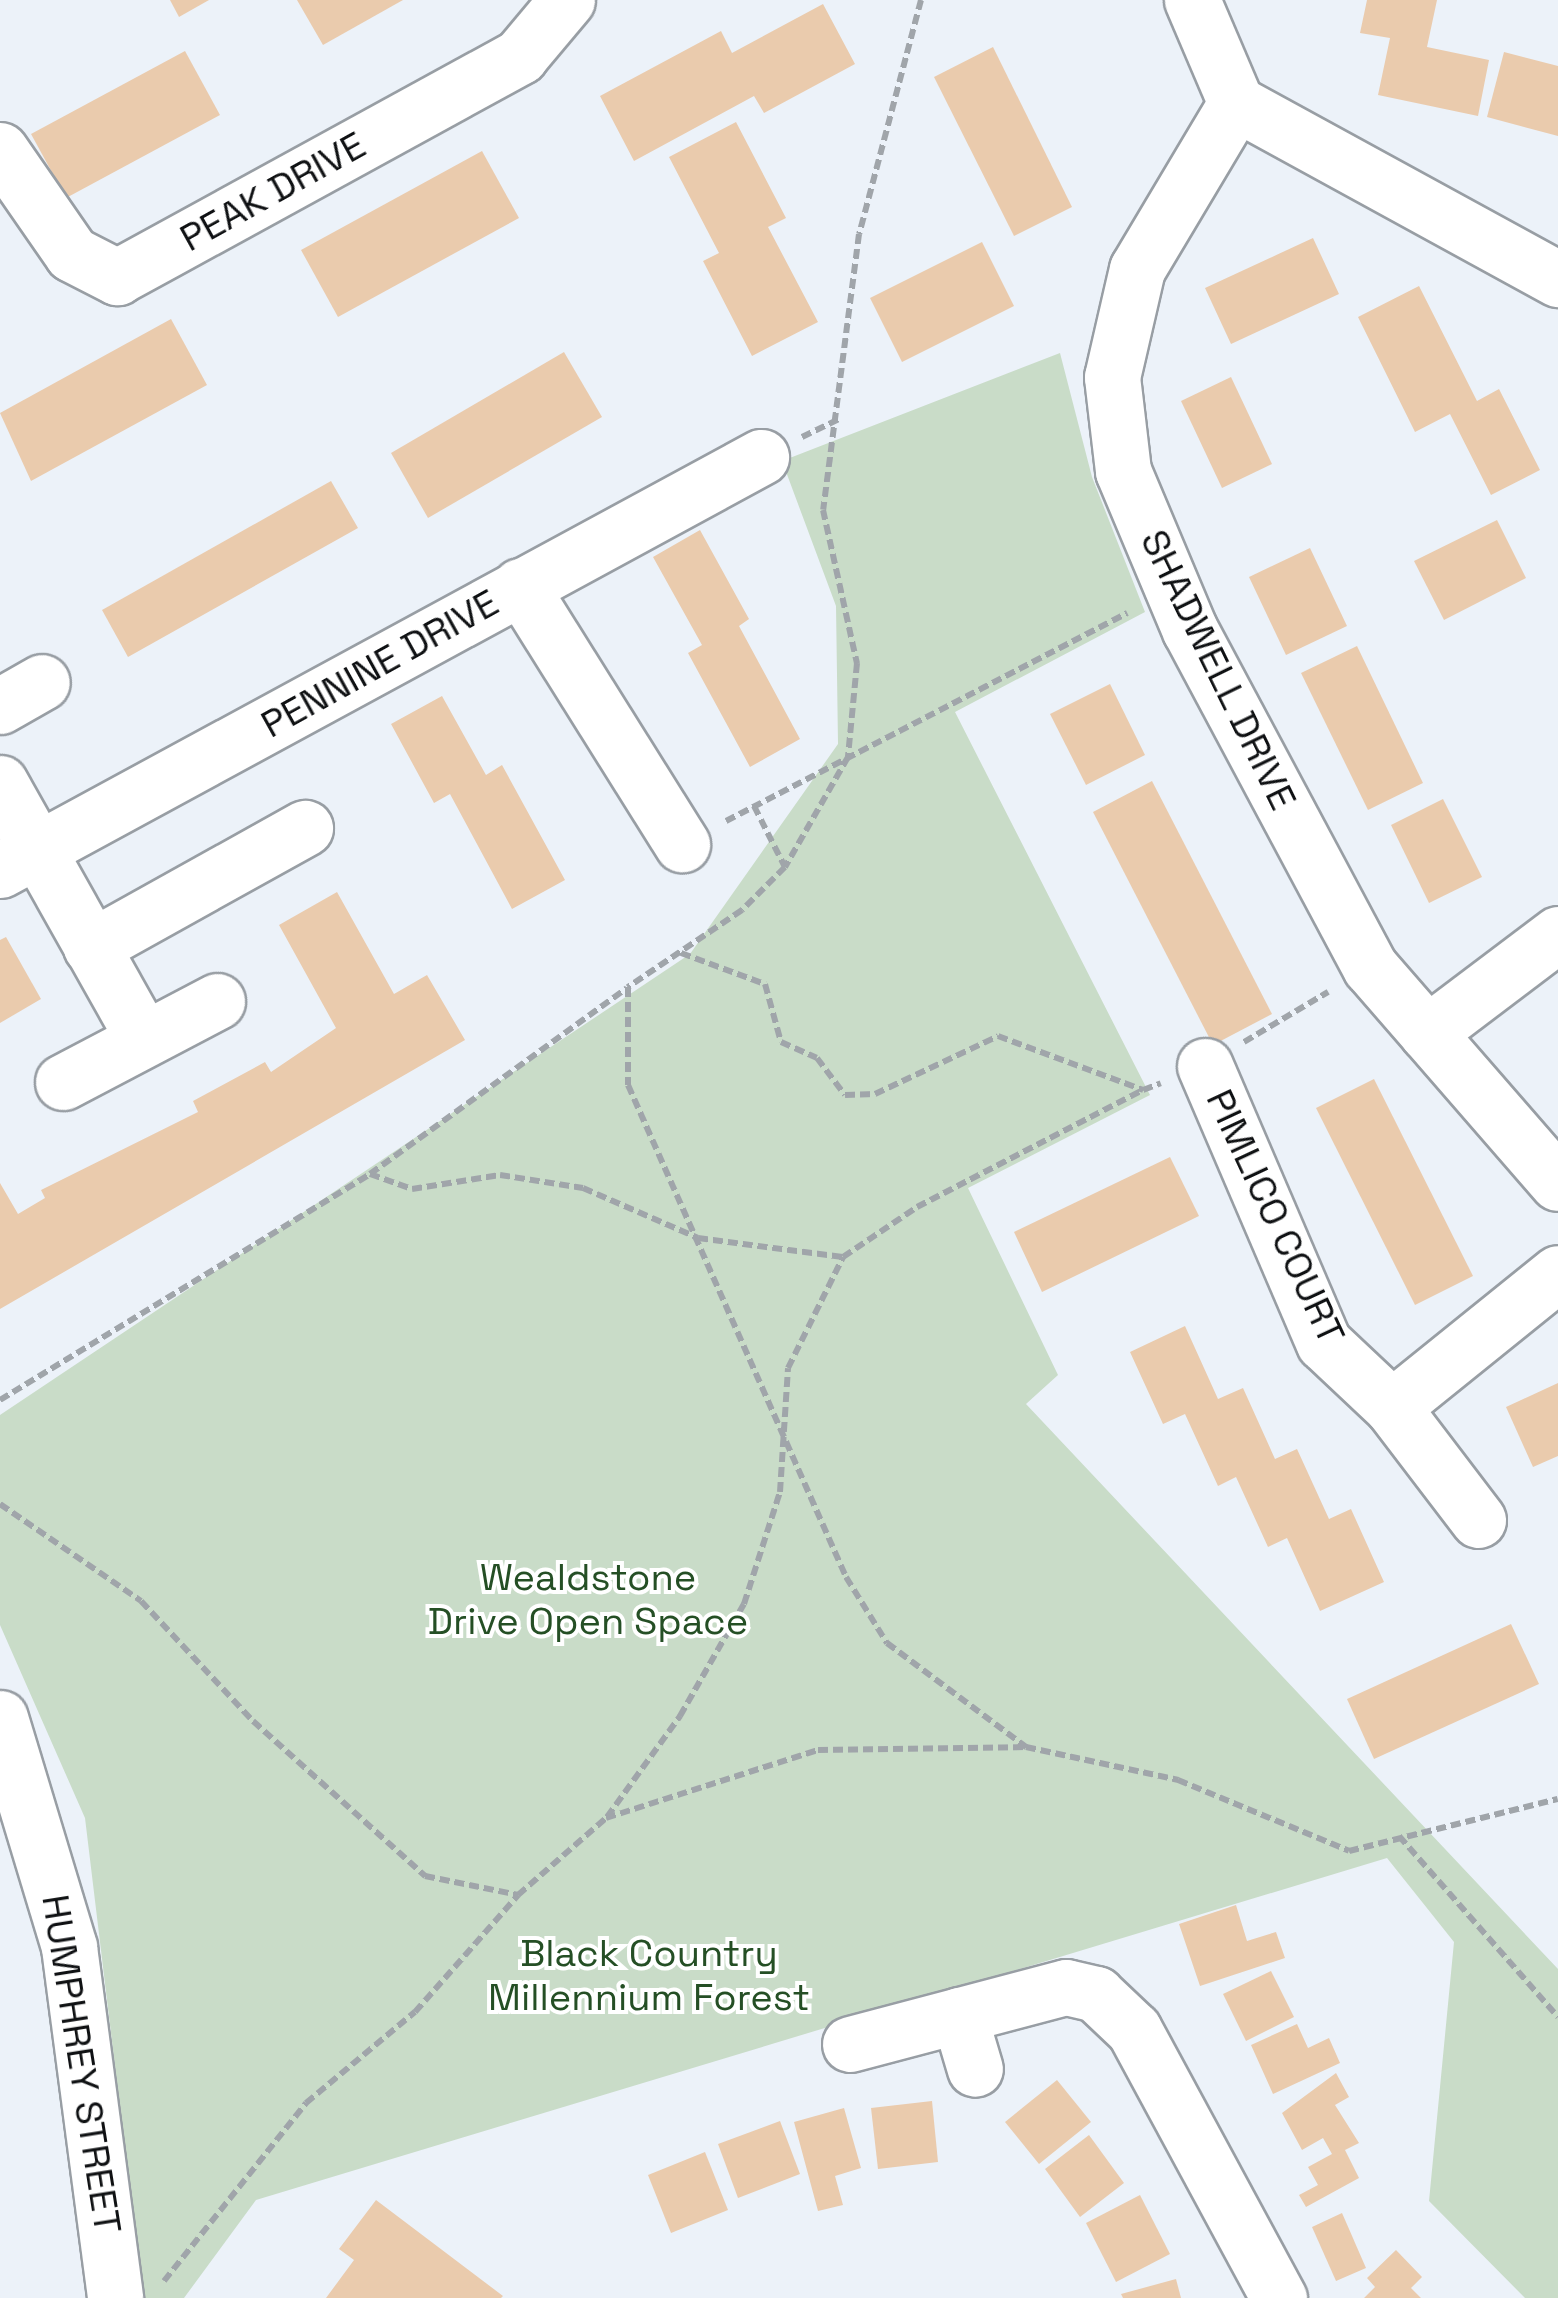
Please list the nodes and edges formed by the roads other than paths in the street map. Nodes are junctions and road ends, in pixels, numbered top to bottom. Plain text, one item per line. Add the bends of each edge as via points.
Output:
1 (567, 0) edge
2 (1192, 0) edge
3 (1236, 103) junction
4 (0, 150) edge
5 (1558, 279) edge
6 (761, 457) dead end
7 (520, 586) junction
8 (0, 783) edge
9 (305, 828) dead end
10 (682, 844) road end
11 (19, 862) edge
12 (1558, 934) edge
13 (91, 947) junction
14 (217, 1001) dead end
15 (1427, 1032) junction
16 (143, 1038) junction
17 (1204, 1066) road end
18 (63, 1082) dead end
19 (1558, 1183) edge
20 (1558, 1273) edge
21 (1392, 1407) junction
22 (1478, 1520) dead end
23 (0, 1718) edge
24 (959, 2016) junction
25 (850, 2044) dead end
26 (975, 2069) dead end
27 (114, 2298) edge
28 (1279, 2298) edge

1 - 4 street, PEAK DRIVE via 520,56 117,277 72,254
2 - 3 street
3 - 5 street
3 - 15 street, SHADWELL DRIVE via 1137,269 1112,377 1123,471 1173,589 1370,967
6 - 7 street, PENNINE DRIVE
7 - 10 street
7 - 11 street, PENNINE DRIVE
8 - 11 street
9 - 13 street
11 - 13 street
12 - 15 street
13 - 16 street
14 - 16 street
15 - 19 street, SHADWELL DRIVE
16 - 18 street
17 - 21 street, PIMLICO COURT via 1324,1344
20 - 21 street
21 - 22 street, PIMLICO COURT
23 - 27 street, HUMPHREY STREET via 70,1947
24 - 25 street
24 - 26 street
24 - 28 street via 1066,1987 1116,2006

